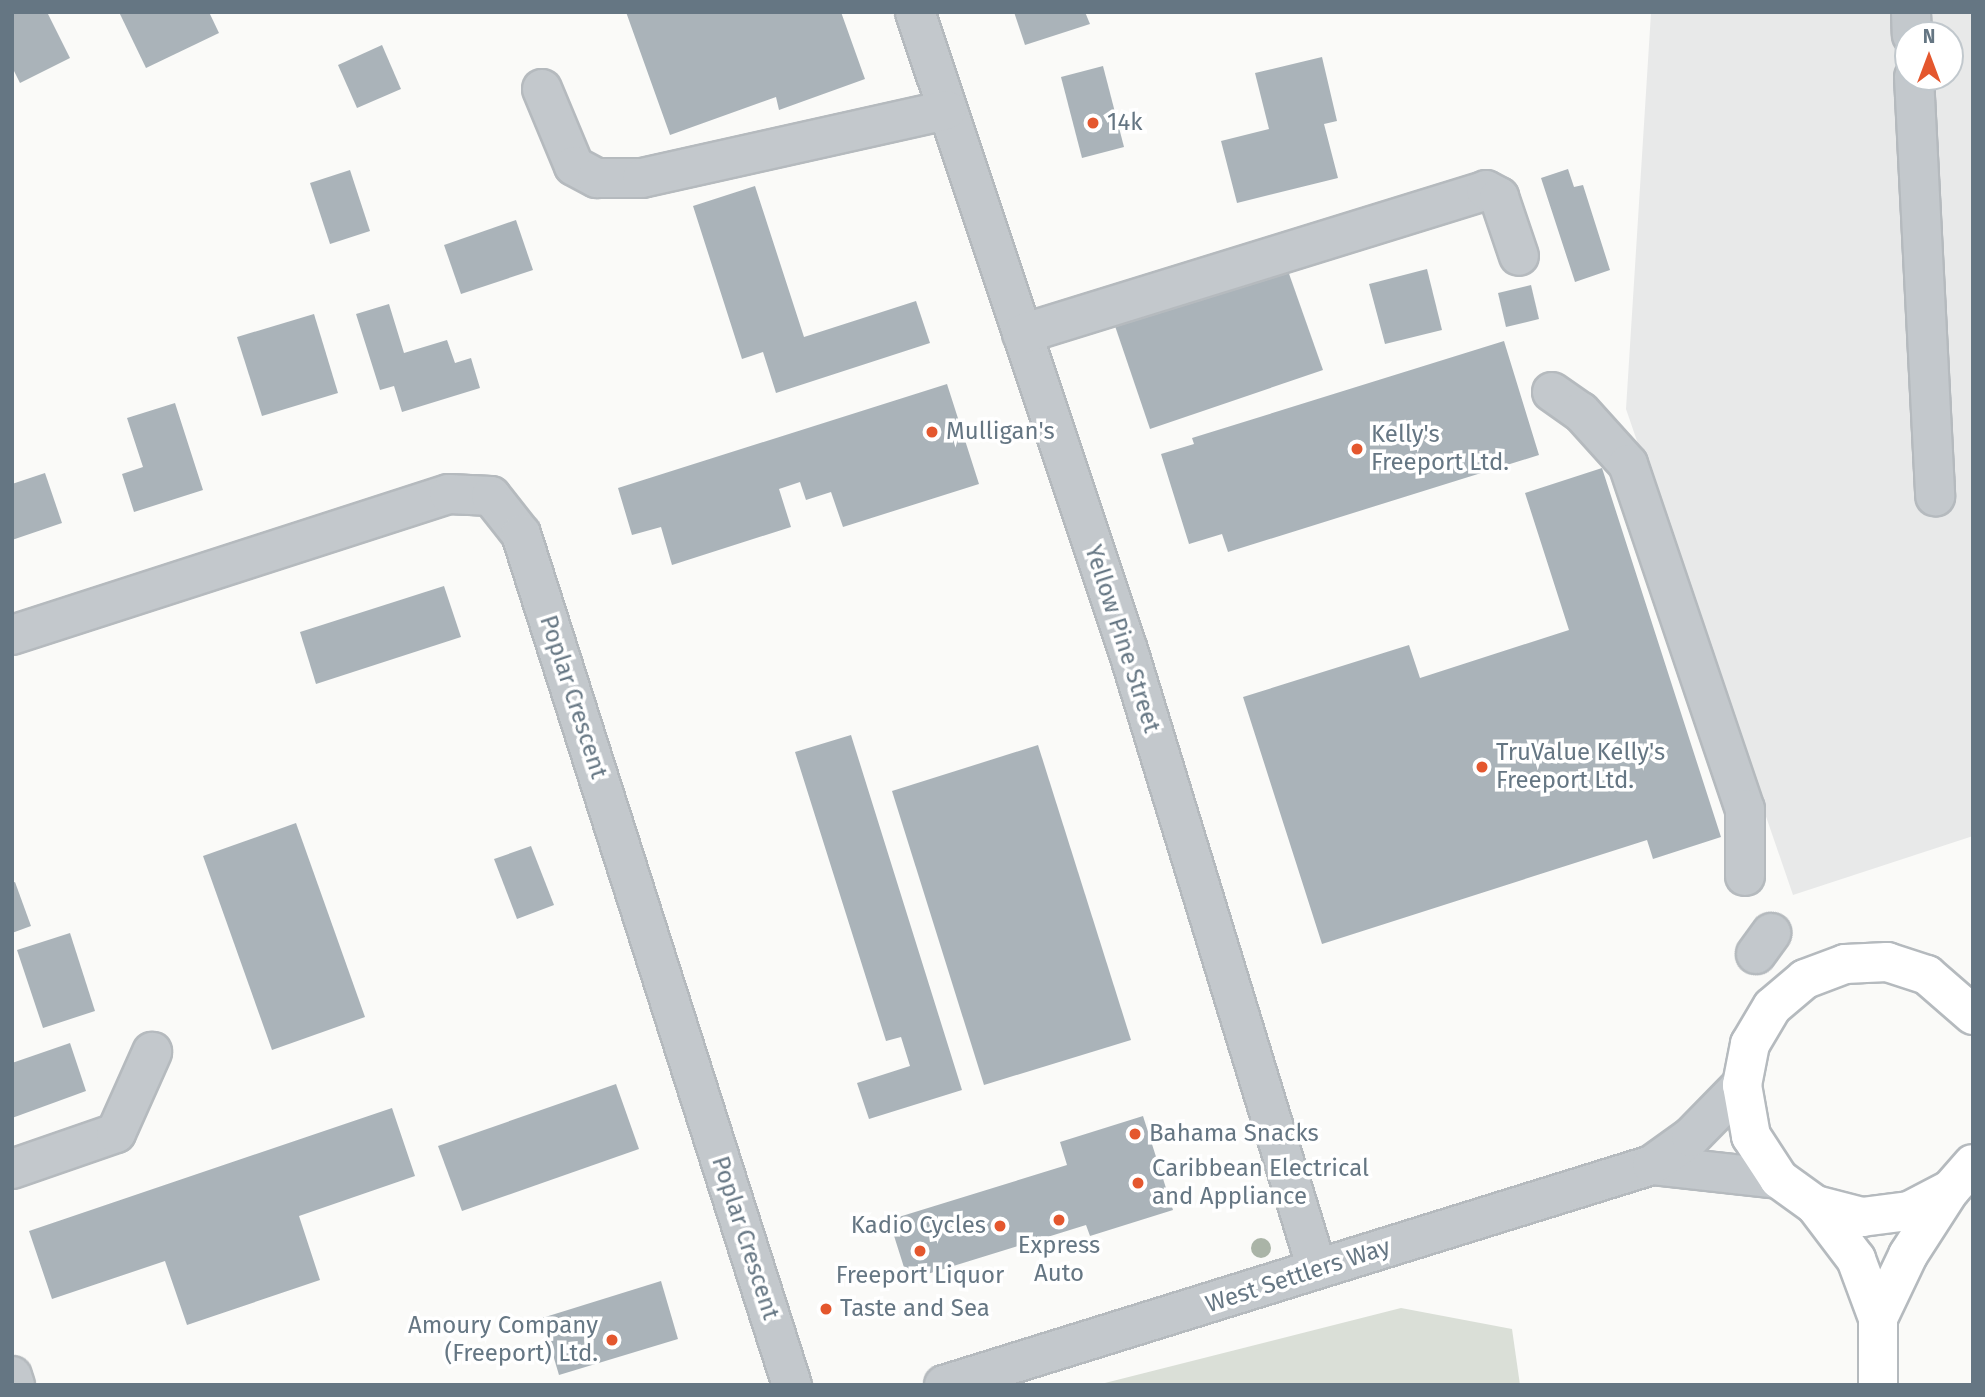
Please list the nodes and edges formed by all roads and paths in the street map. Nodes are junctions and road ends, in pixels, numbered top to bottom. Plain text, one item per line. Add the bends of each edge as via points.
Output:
1 (915, 12) edge
2 (541, 89) dead end
3 (1915, 91) edge
4 (947, 110) junction
5 (1519, 256) dead end
6 (1022, 334) junction
7 (1552, 392) dead end
8 (1935, 496) dead end
9 (12, 635) edge
10 (1745, 876) dead end
11 (1927, 975) junction
12 (1973, 976) edge
13 (1973, 1015) edge
14 (152, 1052) dead end
15 (1742, 1085) junction
16 (1652, 1165) junction
17 (12, 1169) edge
18 (1962, 1176) edge
19 (1779, 1179) junction
20 (1815, 1205) junction
21 (1317, 1269) junction
22 (1878, 1318) junction
23 (12, 1376) edge
24 (15, 1385) edge
25 (792, 1385) edge
26 (944, 1385) edge
27 (1878, 1385) edge

1 - 4 street, Yellow Pine Street
2 - 4 street via 574,166 597,178 642,178
3 - 8 street
4 - 6 street, Yellow Pine Street
5 - 6 street via 1499,197 1486,190
6 - 21 street, Yellow Pine Street via 1128,650
7 - 10 street via 1581,412 1628,464 1745,809
9 - 25 street, Poplar Crescent via 449,494 491,496 521,534
11 - 12 main road
11 - 13 main road
11 - 15 main road via 1866,963 1805,979 1761,1026
14 - 17 street via 117,1133
15 - 16 street, West Settlers Way via 1718,1113
15 - 19 main road via 1751,1136
16 - 19 street, West Settlers Way
16 - 21 street, West Settlers Way
18 - 20 main road via 1909,1211 1862,1217
18 - 22 main road via 1908,1255
19 - 20 main road
20 - 22 main road via 1856,1259
21 - 26 street, West Settlers Way
22 - 27 main road
23 - 24 street

